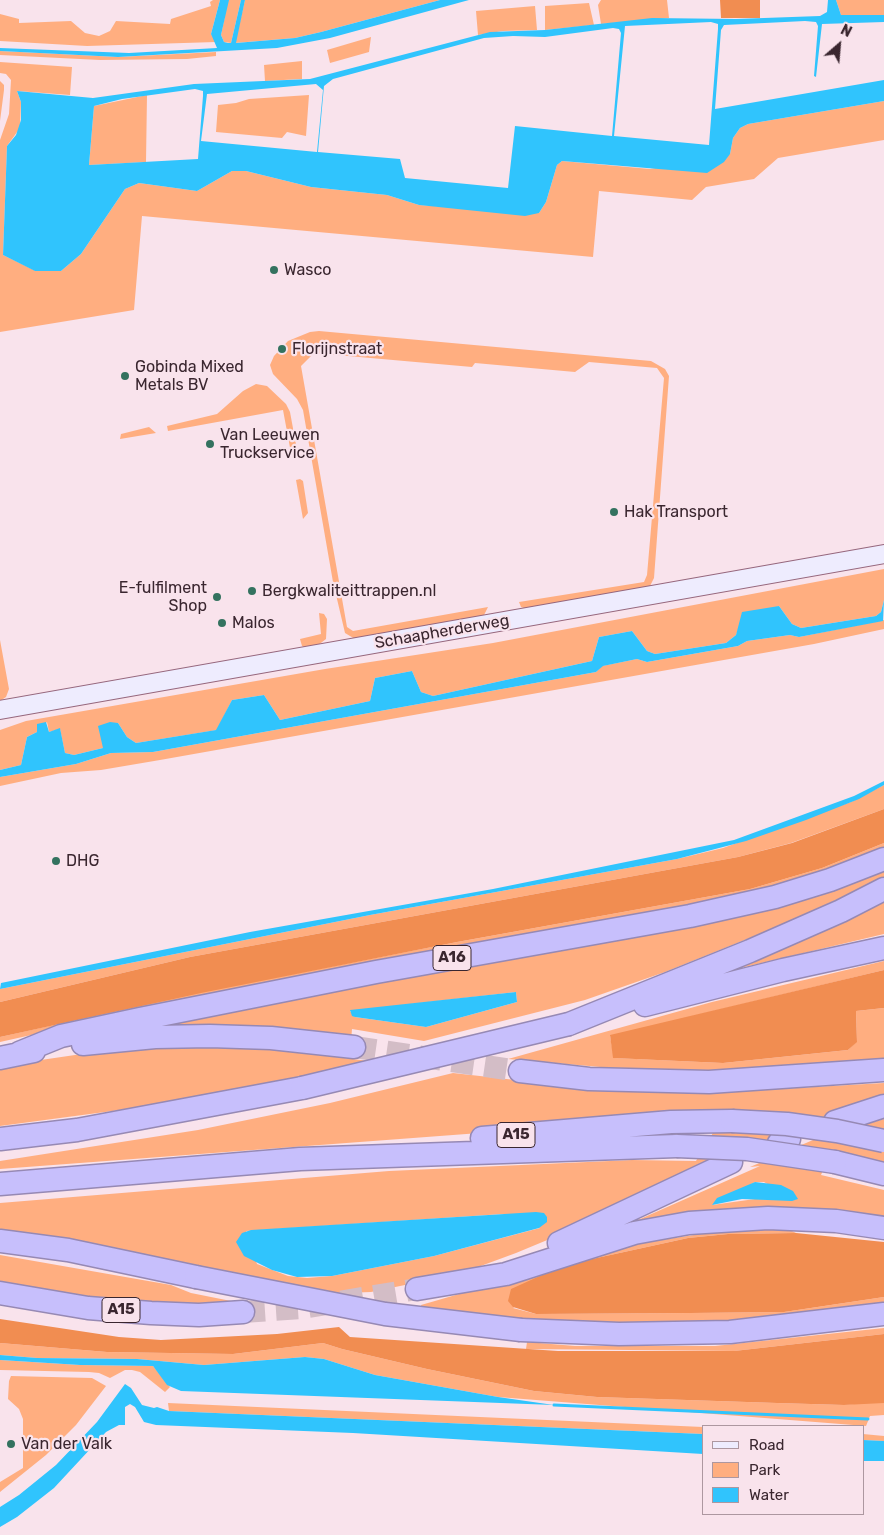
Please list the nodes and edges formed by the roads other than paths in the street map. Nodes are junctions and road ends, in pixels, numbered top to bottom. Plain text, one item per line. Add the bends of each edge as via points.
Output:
1 (884, 554) edge
2 (0, 710) edge
3 (884, 859) edge
4 (884, 889) edge
5 (884, 948) edge
6 (569, 1024) junction
7 (354, 1047) tunnel mouth
8 (9, 1056) edge
9 (884, 1070) edge
10 (520, 1071) tunnel mouth
11 (884, 1106) edge
12 (835, 1122) dead end
13 (0, 1139) edge
14 (884, 1141) edge
15 (300, 1159) junction
16 (731, 1162) dead end
17 (884, 1174) edge
18 (0, 1184) edge
19 (884, 1228) edge
20 (0, 1241) edge
21 (0, 1293) edge
22 (243, 1312) tunnel mouth
23 (884, 1314) edge

1 - 2 street, Schaapherderweg
3 - 8 highway, A16 via 775,897 690,916 140,1018 61,1036
4 - 6 highway via 750,951
5 - 6 highway
6 - 13 highway, bridge via 302,1088 85,1128
7 - 8 highway via 271,1038 201,1036 100,1042
9 - 10 highway via 709,1082 589,1079
11 - 12 highway
14 - 15 highway, A15, bridge via 787,1124 671,1122 404,1144
15 - 17 highway, A15, bridge via 677,1146 747,1149 834,1162
15 - 18 highway, A15
16 - 19 highway via 542,1250 419,1289 506,1274 634,1233 689,1223 768,1218 836,1221
20 - 23 highway, bridge via 68,1250 357,1310 521,1330 619,1334 730,1332
21 - 22 highway, A15 via 88,1308 151,1313 199,1315

